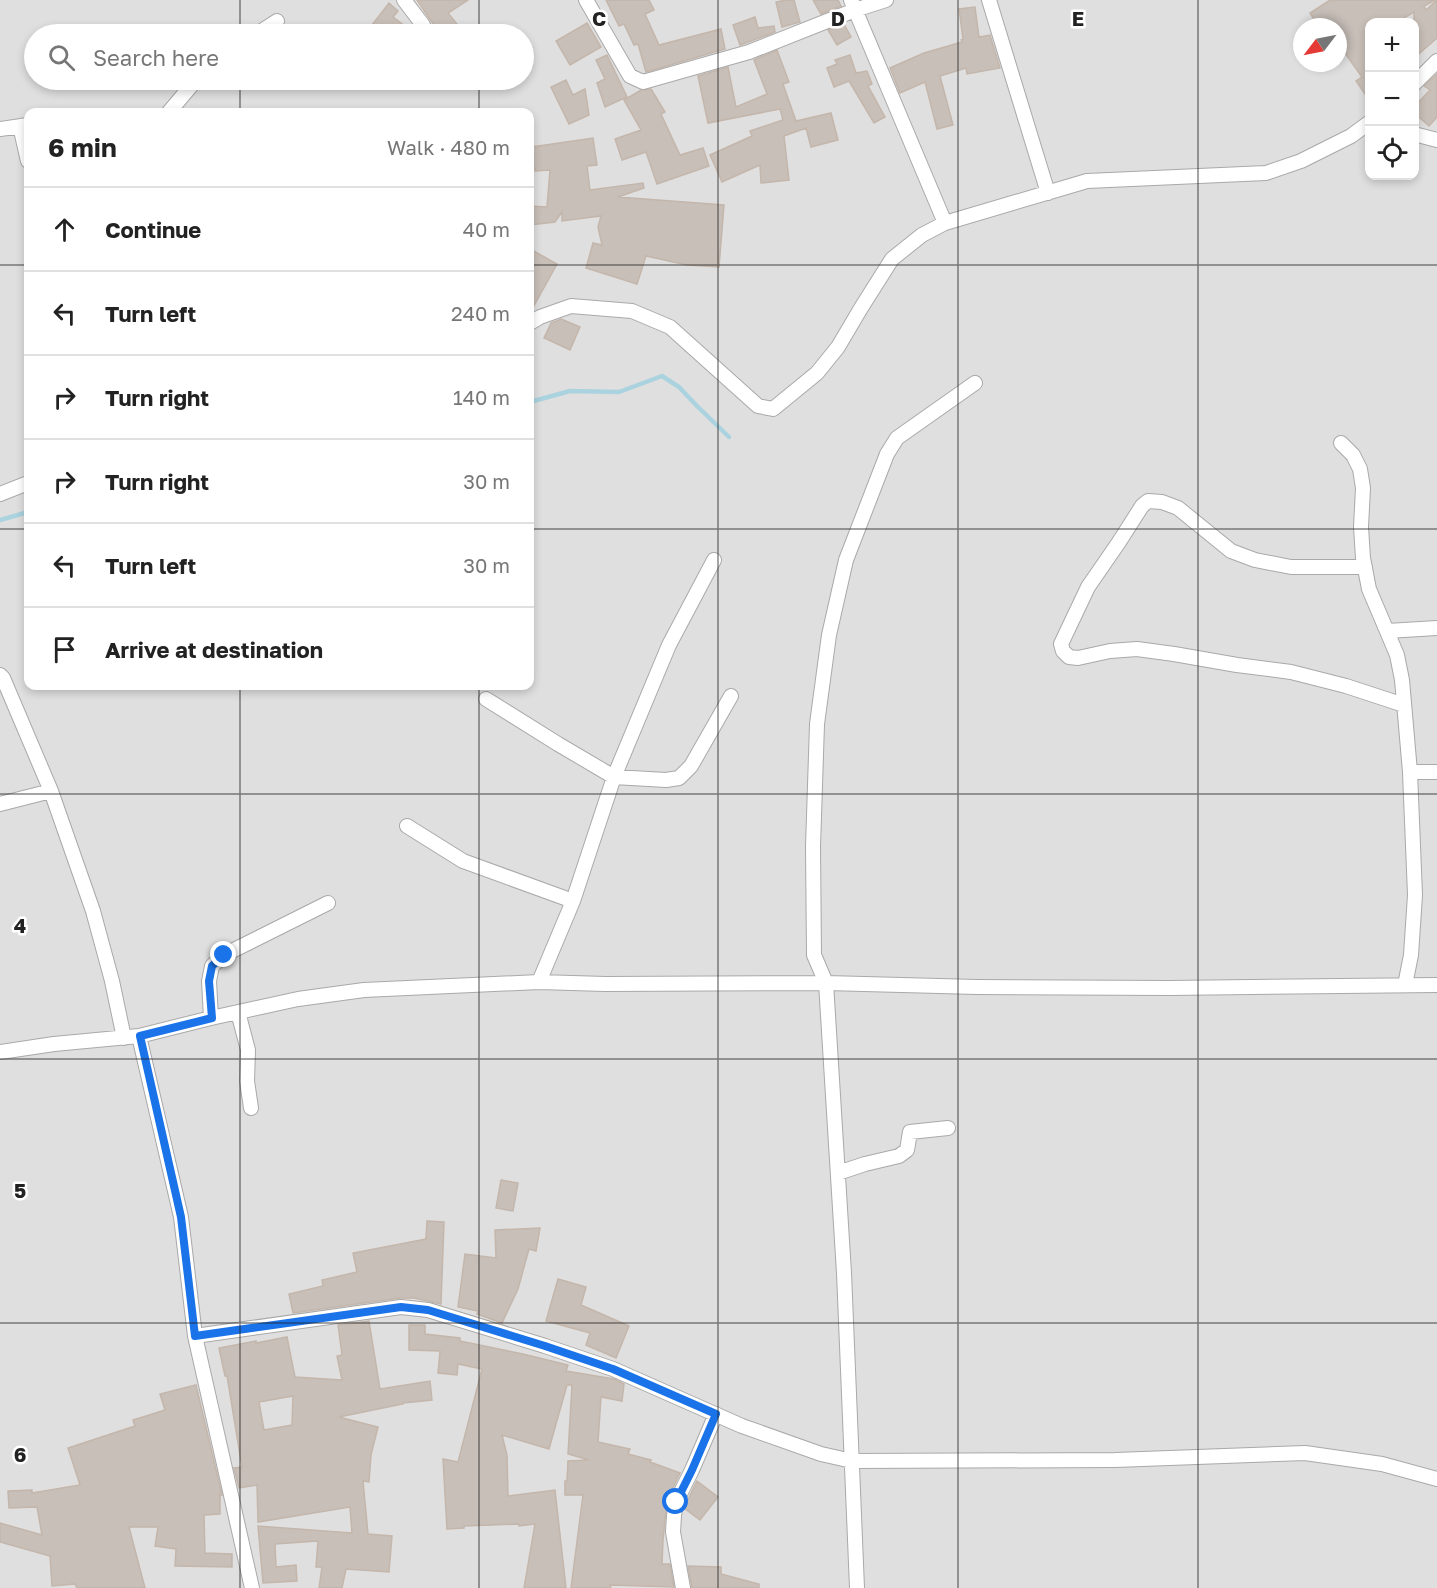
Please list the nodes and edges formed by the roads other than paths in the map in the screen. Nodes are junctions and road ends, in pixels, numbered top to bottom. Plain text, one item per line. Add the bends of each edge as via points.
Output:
1 (404, 0) edge
2 (586, 0) edge
3 (886, 0) edge
4 (989, 0) edge
5 (853, 5) edge
6 (277, 21) dead end
7 (272, 24) edge
8 (422, 24) edge
9 (1437, 61) edge
10 (1419, 79) edge
11 (188, 90) edge
12 (172, 108) edge
13 (24, 126) edge
14 (1365, 126) edge
15 (0, 129) edge
16 (1419, 135) edge
17 (1437, 140) edge
18 (1048, 193) junction
19 (945, 223) junction
20 (534, 321) edge
21 (975, 384) dead end
22 (1341, 443) dead end
23 (24, 485) edge
24 (0, 494) edge
25 (714, 560) dead end
26 (1365, 567) junction
27 (1437, 628) edge
28 (1387, 631) junction
29 (0, 675) edge
30 (731, 696) dead end
31 (486, 699) dead end
32 (1404, 705) junction
33 (1410, 772) junction
34 (1437, 772) edge
35 (614, 777) junction
36 (51, 791) junction
37 (0, 804) edge
38 (407, 826) dead end
39 (573, 901) junction
40 (328, 903) dead end
41 (539, 982) junction
42 (826, 983) junction
43 (1405, 985) junction
44 (1437, 985) edge
45 (238, 1012) junction
46 (212, 1018) junction
47 (140, 1036) junction
48 (124, 1038) junction
49 (0, 1052) edge
50 (251, 1108) dead end
51 (948, 1128) dead end
52 (838, 1173) junction
53 (195, 1336) junction
54 (716, 1414) junction
55 (852, 1461) junction
56 (1437, 1479) edge
57 (252, 1588) edge
58 (683, 1588) edge
59 (857, 1588) edge

1 - 8 street
2 - 5 street via 630,76 643,82 749,52
3 - 5 street
4 - 18 street
5 - 19 street
6 - 7 street
9 - 10 street
11 - 12 street
13 - 15 street
14 - 18 street via 1300,161 1266,173 1087,181
16 - 17 street
18 - 19 street
19 - 20 street via 892,259 838,347 817,373 773,409 758,406 670,327 632,311 571,306
21 - 42 street via 897,438 887,454 846,560 817,724 814,955
22 - 26 street via 1353,454 1360,470
23 - 24 street
25 - 35 street via 669,645
26 - 28 street via 1369,589
26 - 32 street via 1291,567 1255,560 1231,551 1178,508 1148,501 1088,587 1061,644 1069,657 1137,650 1291,672
27 - 28 street
28 - 32 street via 1397,655
29 - 36 street
30 - 35 street via 691,766 679,778
31 - 35 street
32 - 33 street
33 - 34 street
33 - 43 street via 1415,895
35 - 39 street
36 - 37 street
36 - 48 street via 93,911
38 - 39 street via 463,861
39 - 41 street
40 - 46 street via 224,955 212,966
41 - 42 street
41 - 45 street via 364,990
42 - 43 street via 1168,988
42 - 52 street
43 - 44 street
45 - 46 street
45 - 50 street via 248,1050
46 - 47 street
47 - 48 street
47 - 53 street via 181,1217
48 - 49 street
51 - 52 street via 910,1132 907,1150 899,1156
52 - 55 street
53 - 54 street via 401,1307 428,1310 613,1369
53 - 57 street
54 - 55 street via 821,1454
54 - 58 street via 676,1502 674,1532
55 - 56 street via 1115,1460 1305,1453 1382,1464
55 - 59 street

